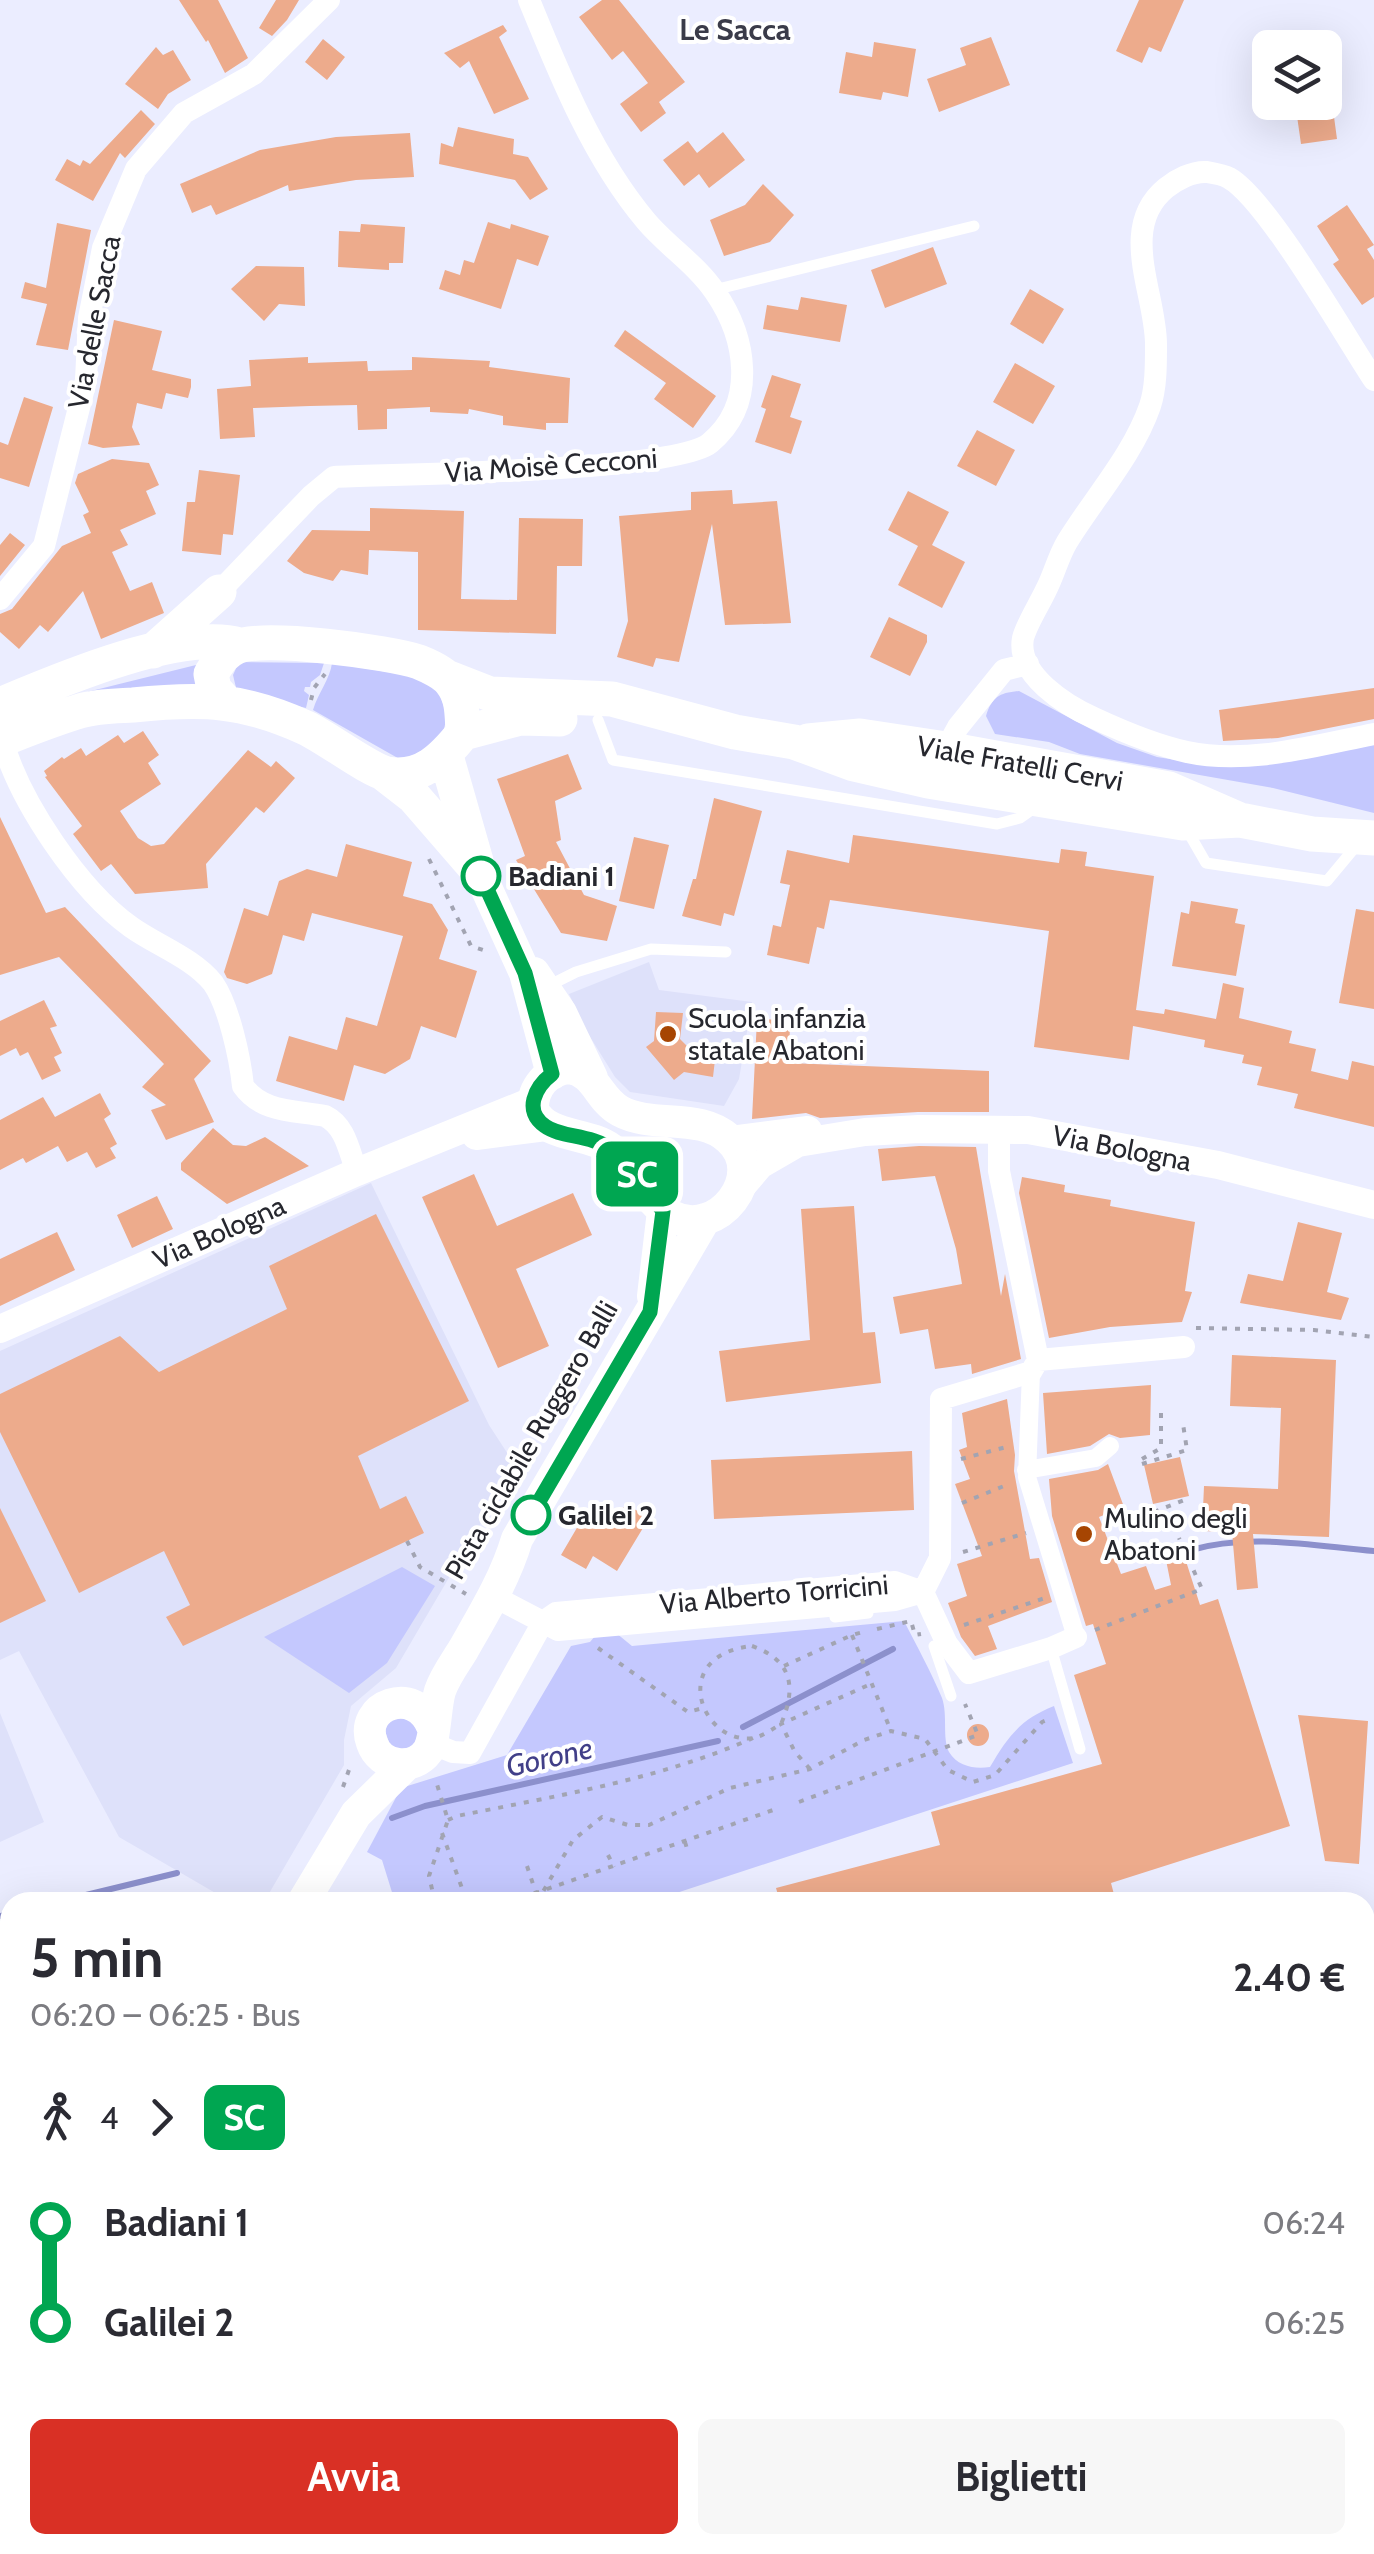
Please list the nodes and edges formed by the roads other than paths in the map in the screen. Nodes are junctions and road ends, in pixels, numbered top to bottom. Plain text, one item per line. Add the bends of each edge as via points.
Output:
1 (529, 0) edge
2 (329, 1) edge
3 (974, 226) dead end
4 (714, 290) junction
5 (1374, 380) edge
6 (219, 592) junction
7 (0, 599) edge
8 (152, 652) junction
9 (221, 661) junction
10 (1028, 664) junction
11 (449, 678) junction
12 (1, 719) edge
13 (598, 720) junction
14 (691, 720) junction
15 (1374, 734) edge
16 (794, 742) junction
17 (454, 744) junction
18 (946, 749) junction
19 (383, 774) junction
20 (847, 780) junction
21 (1240, 820) junction
22 (1182, 822) junction
23 (1366, 849) edge
24 (479, 872) junction
25 (500, 947) junction
26 (726, 952) dead end
27 (544, 988) junction
28 (552, 1074) junction
29 (592, 1078) junction
30 (539, 1114) junction
31 (999, 1130) junction
32 (865, 1132) junction
33 (731, 1140) junction
34 (357, 1172) junction
35 (743, 1185) junction
36 (1374, 1206) edge
37 (663, 1211) junction
38 (704, 1219) junction
39 (650, 1312) junction
40 (0, 1328) edge
41 (1184, 1347) road end
42 (1035, 1366) junction
43 (1110, 1446) dead end
44 (1026, 1473) junction
45 (923, 1592) junction
46 (480, 1595) junction
47 (833, 1605) junction
48 (890, 1611) dead end
49 (550, 1626) junction
50 (1076, 1637) joint
51 (947, 1644) junction
52 (1051, 1648) junction
53 (956, 1695) road end
54 (431, 1734) junction
55 (1080, 1749) dead end
56 (406, 1764) junction
57 (308, 1892) edge

1 - 4 street, Via Moisè Cecconi via 607,170
2 - 7 street, Via delle Sacca via 254,74 184,113 136,169 103,248 86,380 44,546
3 - 4 lane
4 - 6 street, Via Moisè Cecconi via 738,334 745,370 734,412 709,444 677,456 609,464 334,478
5 - 10 street via 1246,192 1204,172 1176,180 1145,218 1140,245 1157,325 1150,405 1064,547 1022,640
6 - 8 main road
6 - 9 main road via 202,618
8 - 9 main road
8 - 12 main road via 81,673
9 - 11 main road via 284,644 328,647 418,662
9 - 12 main road via 189,699
9 - 19 main road via 260,710 340,745
10 - 15 street via 1047,690 1090,716 1188,752 1268,753
10 - 18 street via 1004,670
11 - 14 main road via 490,694 612,699
11 - 17 main road via 462,698
12 - 34 street via 44,828 79,878 110,911 212,983 249,1094 261,1105 334,1120
13 - 14 main road
13 - 17 main road via 520,718
13 - 20 lane via 613,760
14 - 16 main road, Viale Fratelli Cervi
16 - 18 main road, Viale Fratelli Cervi via 860,736
16 - 20 main road, Viale Fratelli Cervi
17 - 19 main road via 424,770
17 - 24 main road
18 - 21 main road, Viale Fratelli Cervi via 1169,788
19 - 24 main road via 414,797
20 - 22 main road, Viale Fratelli Cervi via 928,781
21 - 22 main road, Viale Fratelli Cervi
21 - 23 main road, Viale Fratelli Cervi
22 - 23 lane via 1206,863 1327,881
24 - 25 main road
25 - 27 main road
25 - 28 main road via 525,973
26 - 27 lane via 651,949
27 - 29 main road
28 - 29 main road via 570,1068
28 - 30 main road via 538,1087
29 - 33 main road via 629,1115 705,1126
30 - 34 street, Via Bologna
30 - 37 main road via 614,1151
31 - 32 street, Via Bologna
31 - 36 street, Via Bologna via 1218,1166
31 - 42 street via 998,1171
32 - 33 street via 816,1129
32 - 35 street via 798,1143
33 - 35 main road via 743,1164
34 - 40 street, Via Bologna
35 - 38 main road via 723,1210
37 - 38 main road via 684,1221
37 - 39 main road
38 - 39 main road
39 - 46 main road via 517,1539 507,1573
41 - 42 street
42 - 44 street
42 - 45 street via 941,1399 940,1558
43 - 44 street via 1096,1458
44 - 50 street
45 - 47 street, Via Alberto Torricini
45 - 49 street, Via Alberto Torricini via 895,1582 556,1613
45 - 51 street
46 - 49 street
46 - 54 main road via 441,1688
47 - 48 lane via 835,1617
47 - 49 street, Via Alberto Torricini
49 - 54 street via 470,1753 453,1752
50 - 52 street
51 - 52 street via 969,1673
51 - 53 lane via 934,1646
52 - 55 lane
54 - 56 main road via 421,1758
54 - 56 main road via 421,1709 402,1702 385,1706 373,1719 370,1740 378,1755
56 - 57 main road via 348,1803

